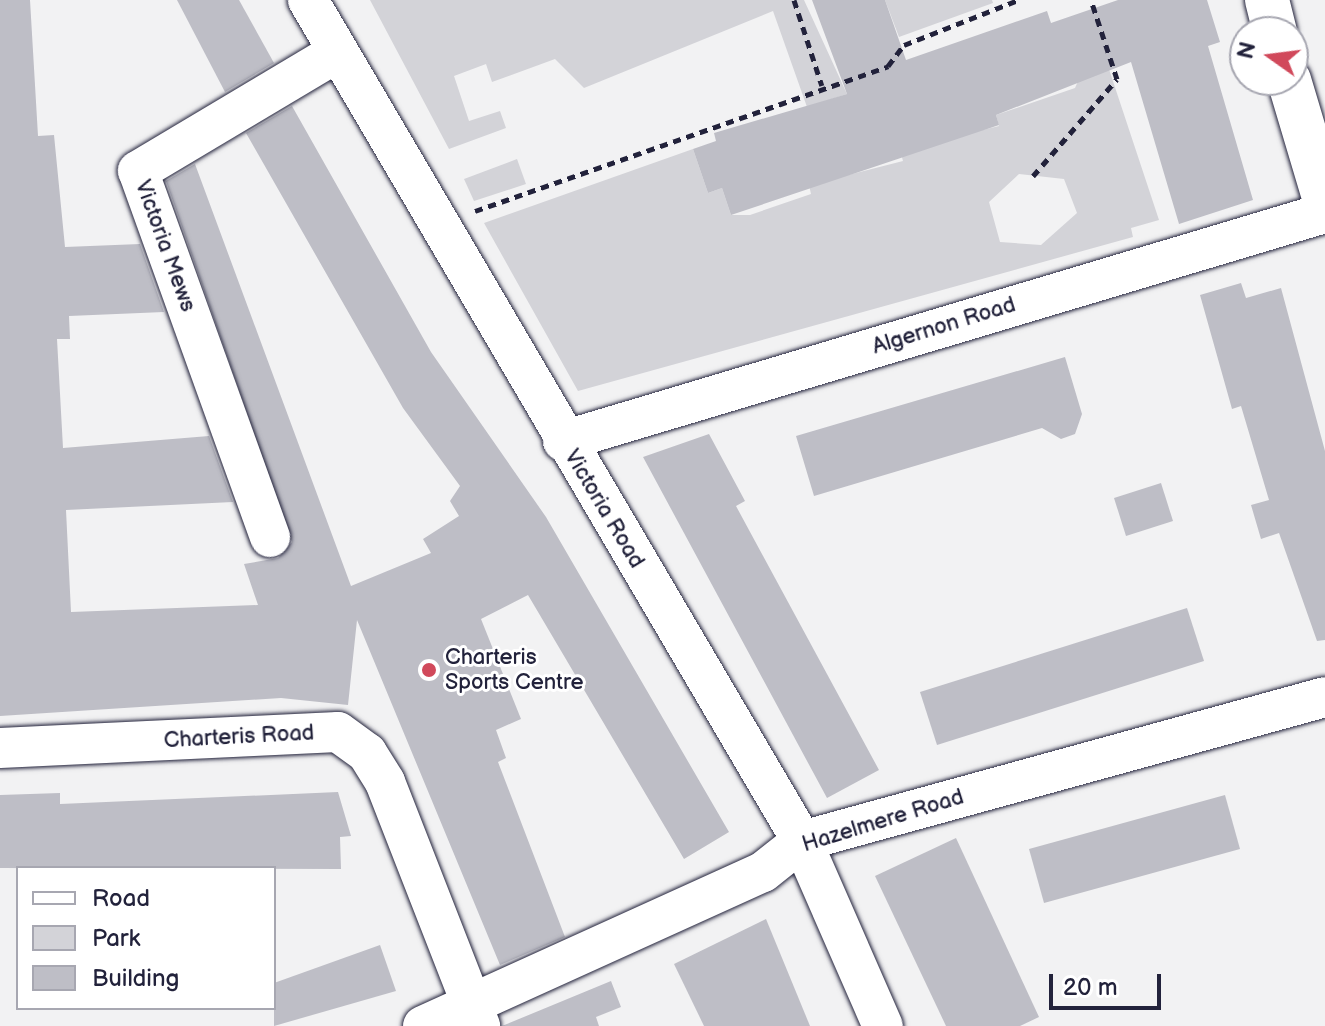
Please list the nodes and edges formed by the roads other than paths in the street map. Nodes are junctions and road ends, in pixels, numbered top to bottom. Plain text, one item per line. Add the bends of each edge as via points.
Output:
1 (308, 0) edge
2 (336, 53) junction
3 (1294, 96) edge
4 (1325, 201) edge
5 (1325, 213) edge
6 (563, 441) junction
7 (270, 537) dead end
8 (1325, 697) edge
9 (0, 748) edge
10 (802, 841) junction
11 (476, 1014) edge
12 (423, 1026) edge
13 (883, 1026) edge

1 - 2 street, Victoria Road
2 - 6 street, Victoria Road
2 - 7 street, Victoria Mews via 138,171
3 - 4 main road
5 - 6 street, Algernon Road
6 - 10 street, Victoria Road
8 - 10 street, Hazelmere Road
9 - 11 street, Charteris Road via 338,732 367,753 385,782
10 - 11 street, Hazelmere Road via 749,879
10 - 13 street, Victoria Road
11 - 12 street, Hazelmere Road

